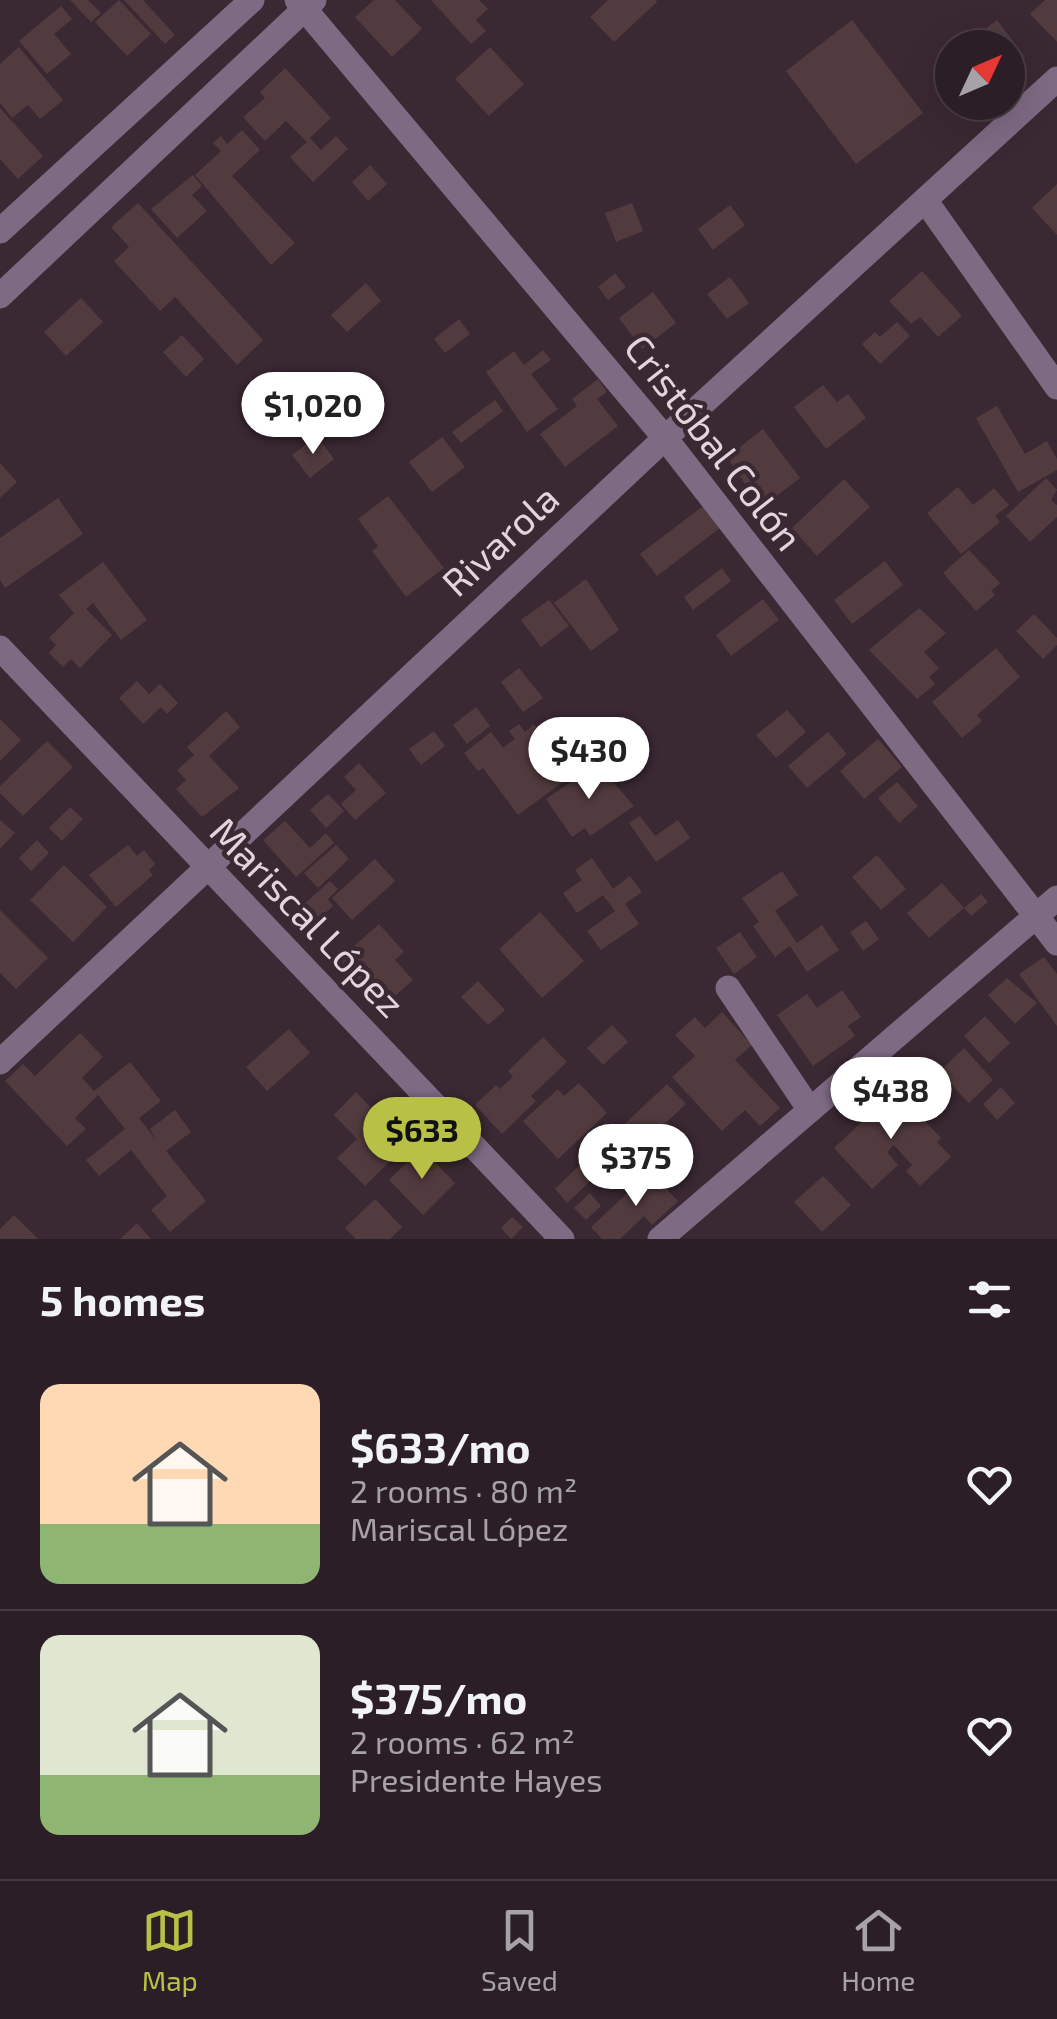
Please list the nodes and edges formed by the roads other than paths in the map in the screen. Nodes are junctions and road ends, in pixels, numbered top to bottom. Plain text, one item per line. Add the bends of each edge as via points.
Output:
1 (252, 0) edge
2 (306, 3) edge
3 (1057, 79) edge
4 (925, 200) junction
5 (0, 232) edge
6 (0, 296) edge
7 (1057, 387) edge
8 (665, 438) junction
9 (0, 648) edge
10 (209, 870) junction
11 (1057, 898) edge
12 (1034, 918) junction
13 (1057, 942) edge
14 (728, 988) dead end
15 (0, 1062) edge
16 (810, 1110) junction
17 (562, 1239) edge
18 (660, 1239) edge

1 - 5 street
2 - 6 street
2 - 8 street, Cristóbal Colón
3 - 4 street, Rivarola
4 - 7 street
4 - 8 street, Rivarola
8 - 10 street, Rivarola
8 - 12 street, Cristóbal Colón
9 - 10 street, Mariscal López
10 - 15 street, Rivarola
10 - 17 street, Mariscal López
11 - 12 street
12 - 13 street, Cristóbal Colón
12 - 16 street
14 - 16 street
16 - 18 street

